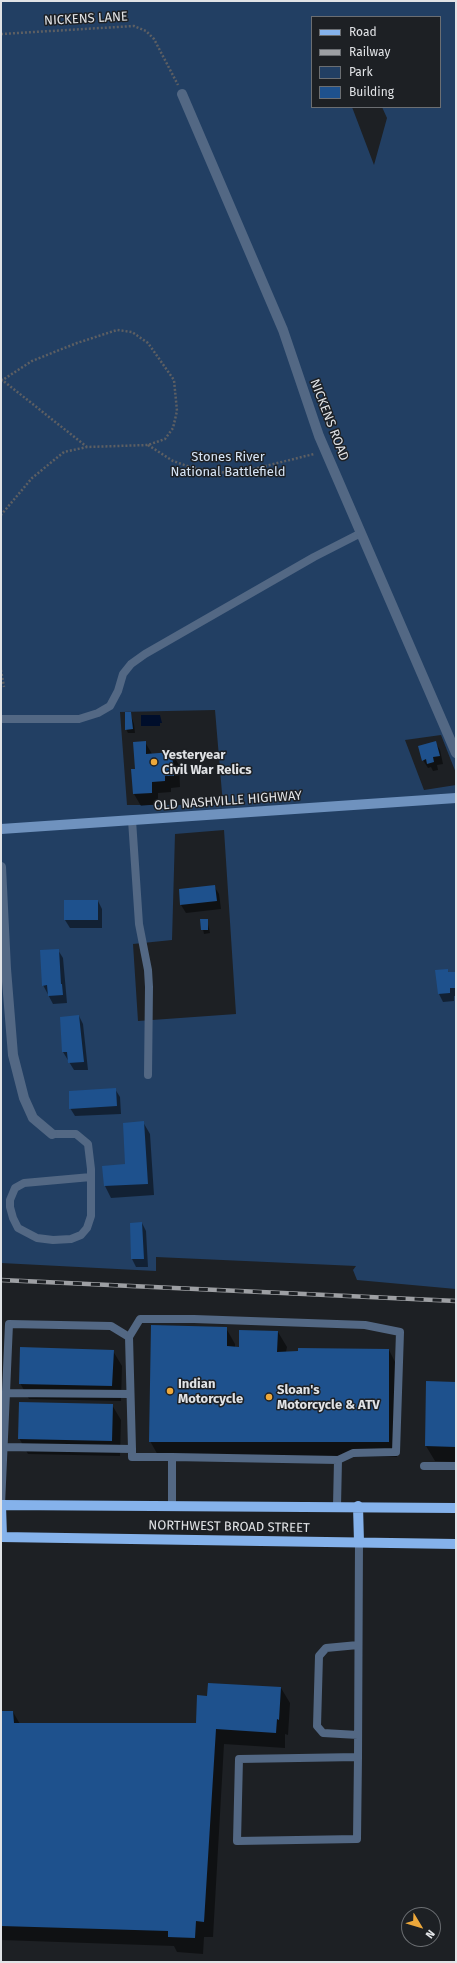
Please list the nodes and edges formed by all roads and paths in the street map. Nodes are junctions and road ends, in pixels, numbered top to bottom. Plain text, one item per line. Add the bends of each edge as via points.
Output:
1 (1, 34) edge
2 (182, 94) joint
3 (1, 380) edge
4 (148, 445) junction
5 (87, 447) junction
6 (326, 450) junction
7 (1, 515) edge
8 (361, 533) junction
9 (1, 670) edge
10 (4, 687) dead end
11 (1, 719) edge
12 (456, 753) edge
13 (456, 798) edge
14 (132, 820) junction
15 (1, 829) edge
16 (1, 867) edge
17 (148, 1075) dead end
18 (52, 1134) joint
19 (91, 1177) junction
20 (129, 1337) junction
21 (6, 1393) junction
22 (130, 1394) junction
23 (4, 1447) junction
24 (132, 1449) junction
25 (2, 1458) edge
26 (172, 1458) junction
27 (338, 1460) junction
28 (424, 1466) dead end
29 (456, 1466) edge
30 (1, 1505) edge
31 (172, 1506) junction
32 (337, 1506) junction
33 (358, 1506) junction
34 (456, 1508) edge
35 (1, 1537) edge
36 (358, 1542) junction
37 (456, 1544) edge
38 (358, 1645) junction
39 (358, 1735) junction
40 (358, 1758) junction

1 - 2 path, NICKENS LANE via 134,26 146,31 154,39
2 - 6 street, NICKENS ROAD via 283,330
3 - 4 path via 32,361 77,343 118,330 132,332 148,343 166,367 174,380 176,392 177,411 173,428 165,439
3 - 5 path
4 - 5 path
4 - 6 path via 173,461 190,467 233,474
5 - 7 path via 64,452 32,478
6 - 8 street, NICKENS ROAD
8 - 11 lane via 145,654 131,664 123,674 110,706 98,713 79,719
8 - 12 street, NICKENS ROAD
9 - 10 path
13 - 14 main road, OLD NASHVILLE HIGHWAY
14 - 15 main road, OLD NASHVILLE HIGHWAY
14 - 17 lane via 139,924 148,970
16 - 18 street via 13,1055 24,1098 33,1118
18 - 19 lane via 76,1134 88,1144
19 - 19 lane via 91,1216 87,1228 81,1235 71,1239 37,1238 18,1228 10,1207 15,1188 24,1183
20 - 21 lane via 111,1326 9,1324
20 - 22 lane
20 - 27 lane via 140,1318 365,1325 400,1332 396,1452 353,1453
21 - 22 lane
21 - 23 lane
22 - 24 lane
23 - 24 lane
23 - 25 lane
24 - 26 lane via 132,1457
25 - 30 lane
26 - 27 lane
26 - 31 lane
27 - 32 lane
28 - 29 lane
30 - 31 main road, NORTHWEST BROAD STREET
30 - 35 main road
31 - 32 main road, NORTHWEST BROAD STREET
32 - 33 main road, NORTHWEST BROAD STREET
33 - 34 main road, NORTHWEST BROAD STREET
33 - 36 main road
35 - 36 main road, NORTHWEST BROAD STREET
36 - 37 main road, NORTHWEST BROAD STREET
36 - 38 lane
38 - 39 lane
38 - 39 lane via 326,1648 319,1656 317,1726 323,1733
39 - 40 lane
40 - 40 lane via 358,1840 237,1841 239,1759

